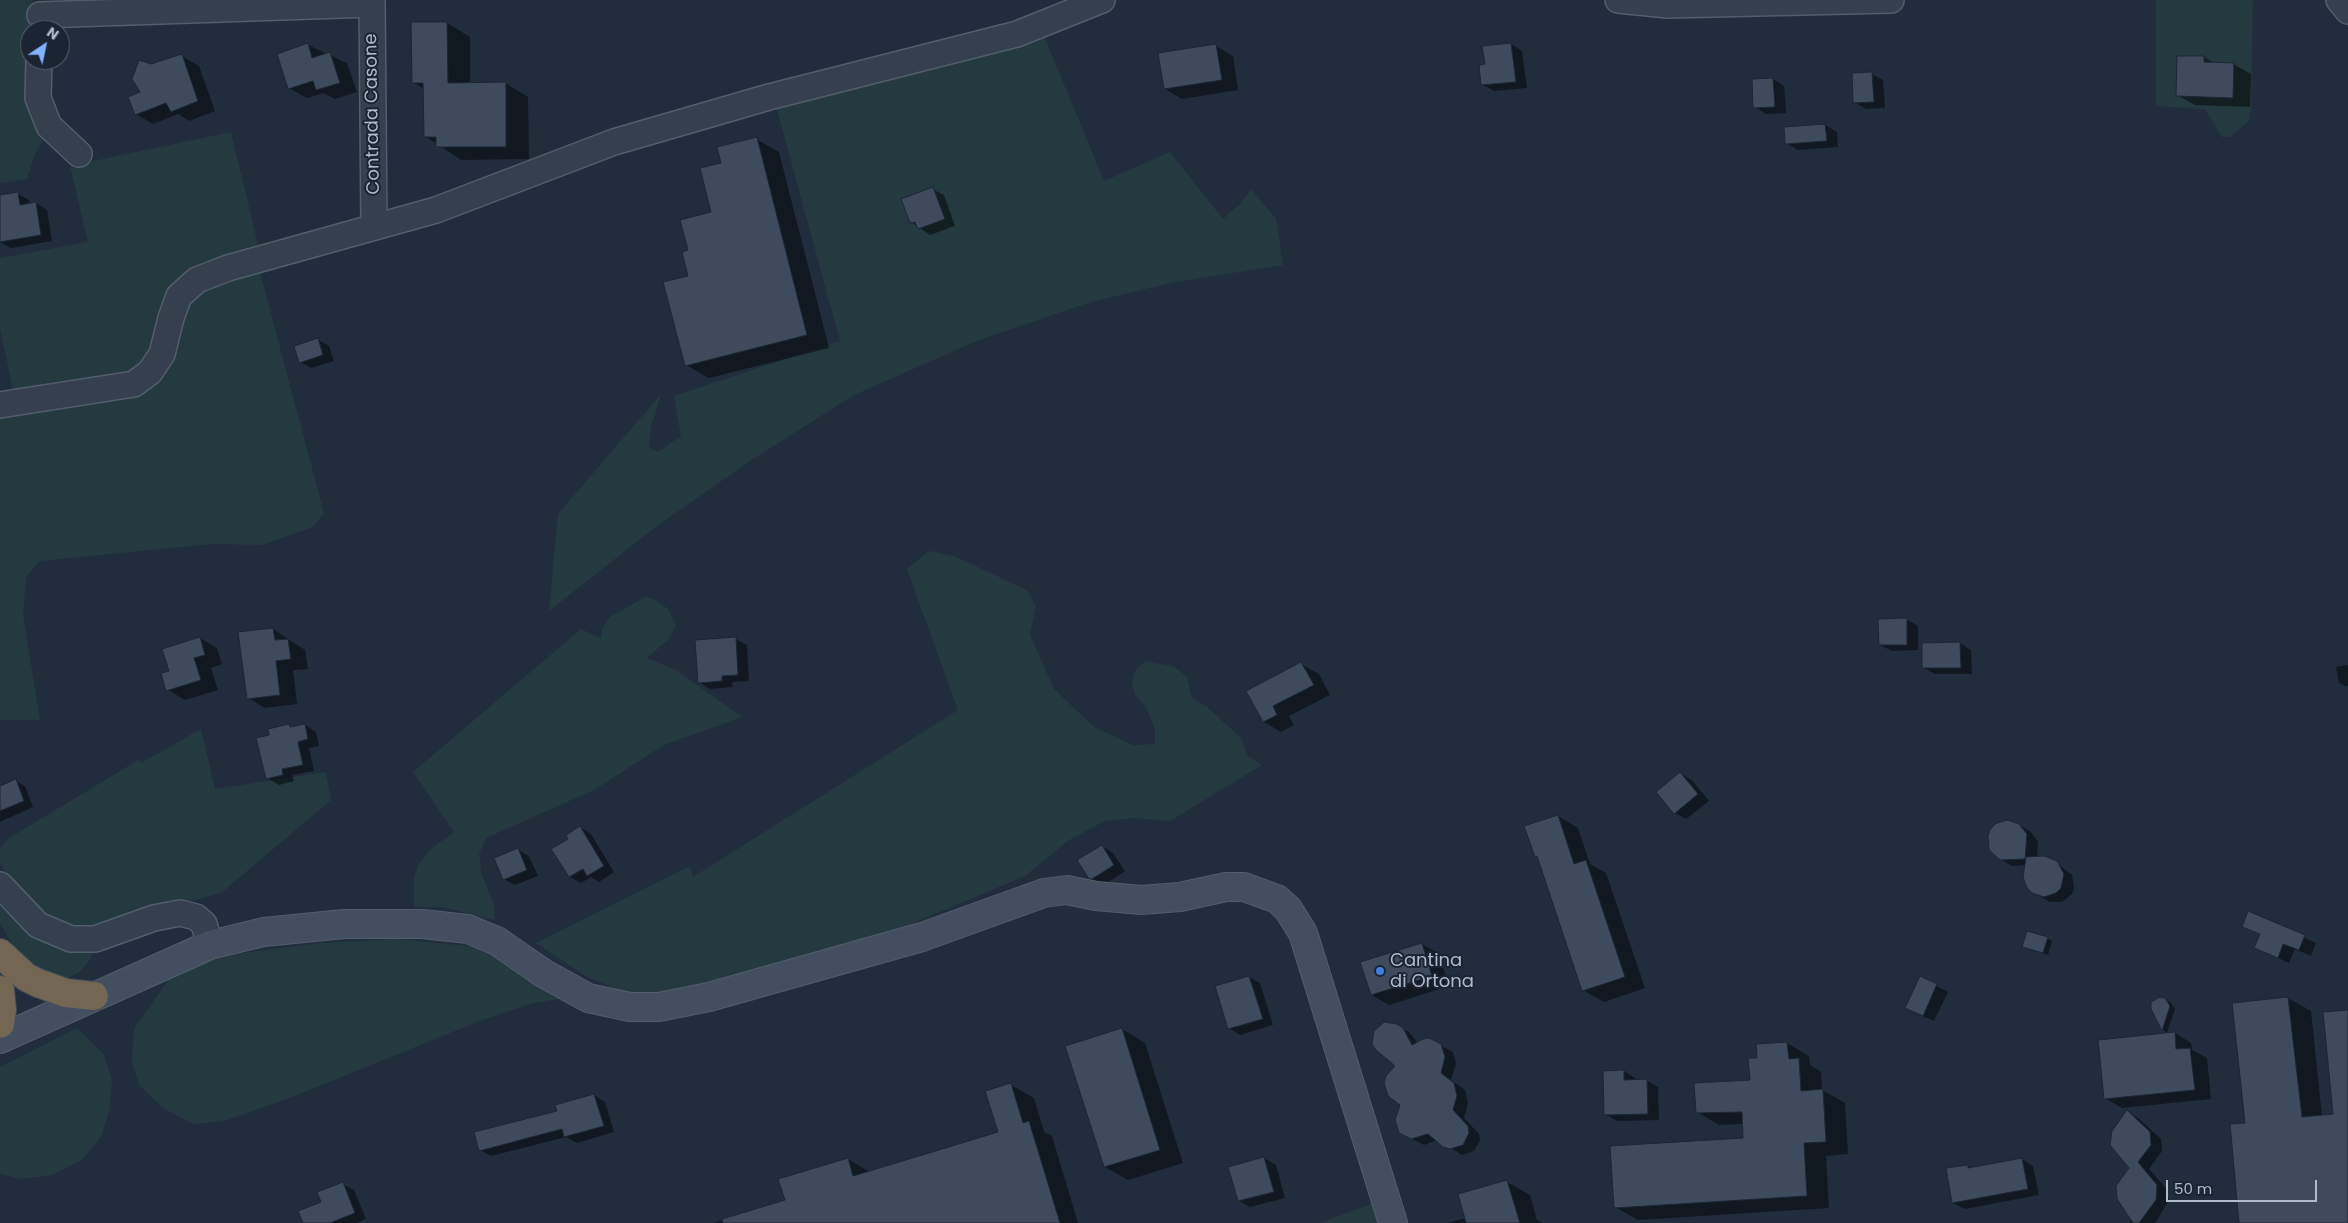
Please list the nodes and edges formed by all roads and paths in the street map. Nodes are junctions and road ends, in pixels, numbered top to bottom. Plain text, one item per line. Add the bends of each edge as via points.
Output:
1 (1102, 0) edge
2 (1618, 0) edge
3 (1891, 0) edge
4 (2339, 0) edge
5 (372, 2) edge
6 (2348, 11) edge
7 (40, 15) edge
8 (39, 70) edge
9 (79, 154) dead end
10 (374, 228) junction
11 (0, 405) edge
12 (0, 885) edge
13 (210, 945) junction
14 (0, 953) edge
15 (0, 990) edge
16 (94, 996) junction
17 (0, 1024) edge
18 (0, 1039) edge
19 (1393, 1223) edge

1 - 10 street via 1017,34 769,97 614,142 498,188
2 - 3 street via 1668,5
4 - 6 street
5 - 7 street
5 - 10 street, Contrada Casone
8 - 9 street via 38,98 49,126
10 - 11 street via 228,268 198,280 179,296 162,354 150,372 134,384
12 - 13 street via 38,925 71,939 94,939 180,912 196,917 204,924
13 - 16 main road
13 - 19 main road via 264,932 344,924 422,924 468,929 497,942 577,992 601,1002 659,1007 709,997 922,936 1019,901 1067,890 1141,900 1244,887 1277,899 1288,909 1303,934
14 - 16 highway via 38,984 66,993
15 - 17 highway
16 - 18 main road

